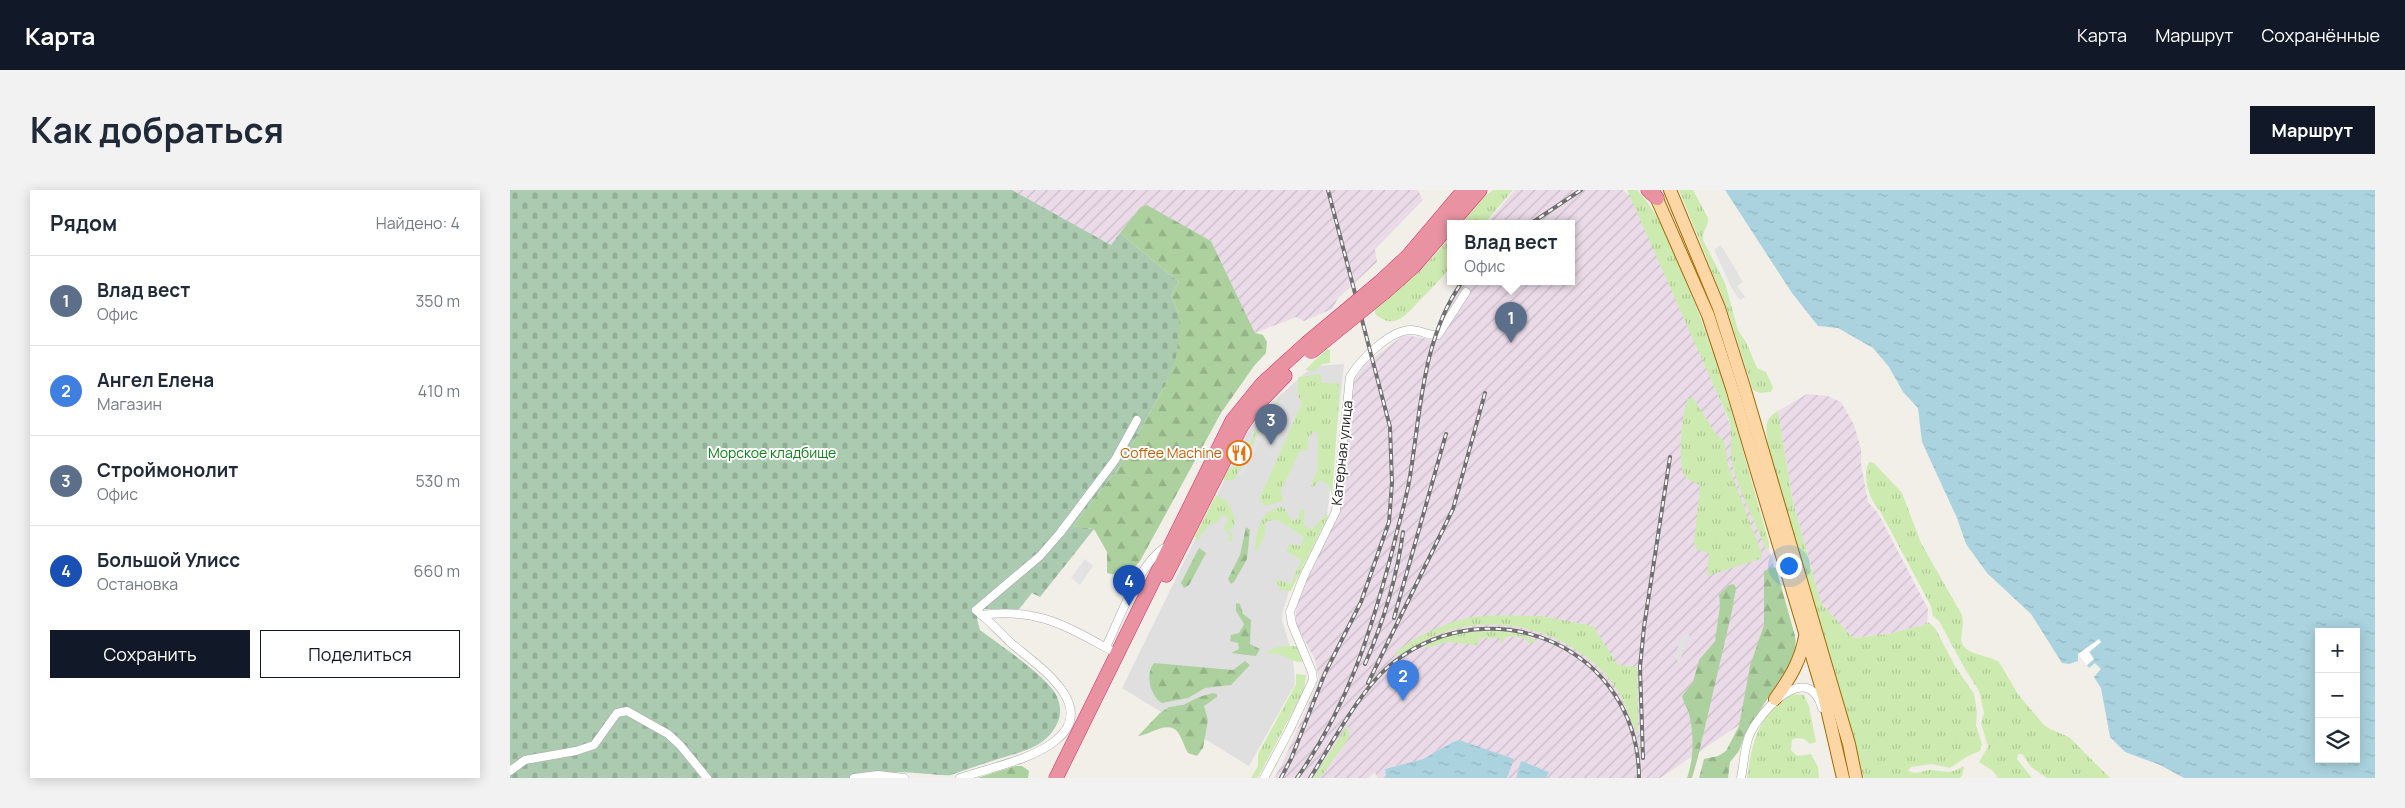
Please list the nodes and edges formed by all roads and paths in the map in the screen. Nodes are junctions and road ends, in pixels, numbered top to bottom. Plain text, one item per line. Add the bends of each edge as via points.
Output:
1 (1670, 190) edge
2 (1476, 191) edge
3 (1652, 193) edge
4 (1452, 220) edge
5 (1447, 226) edge
6 (1466, 292) dead end
7 (1309, 348) junction
8 (1137, 420) dead end
9 (981, 615) junction
10 (1806, 632) junction
11 (1112, 650) junction
12 (1775, 699) junction
13 (1839, 760) junction
14 (510, 771) edge
15 (707, 778) edge
16 (854, 778) edge
17 (904, 778) edge
18 (960, 778) edge
19 (1056, 778) edge
20 (1067, 778) edge
21 (1264, 778) edge
22 (1741, 778) edge
23 (1843, 778) edge
24 (1856, 778) edge

1 - 24 main road via 1719,308 1744,387 1849,744
2 - 4 highway, bridge
3 - 10 main road via 1717,342
5 - 7 highway, bridge via 1414,266 1383,287
6 - 21 street, Катерная улица via 1438,335 1410,330 1397,333 1372,351 1350,377 1336,511 1290,612 1312,672 1311,687
7 - 11 highway via 1262,384 1232,421 1171,544
7 - 20 highway via 1241,427
8 - 9 street via 1099,484 1060,533 1040,556 976,610
9 - 11 street via 1014,613 1050,619
9 - 18 street via 1057,684 1069,702 1071,716 1063,733 1043,748 1024,758
10 - 12 main road via 1795,672
10 - 13 main road
11 - 19 highway
12 - 13 street via 1795,688 1809,690 1815,695 1821,704
12 - 22 street via 1750,735
13 - 23 main road
14 - 15 street via 525,760 594,745 617,713 622,711 673,738
16 - 17 street via 878,775

